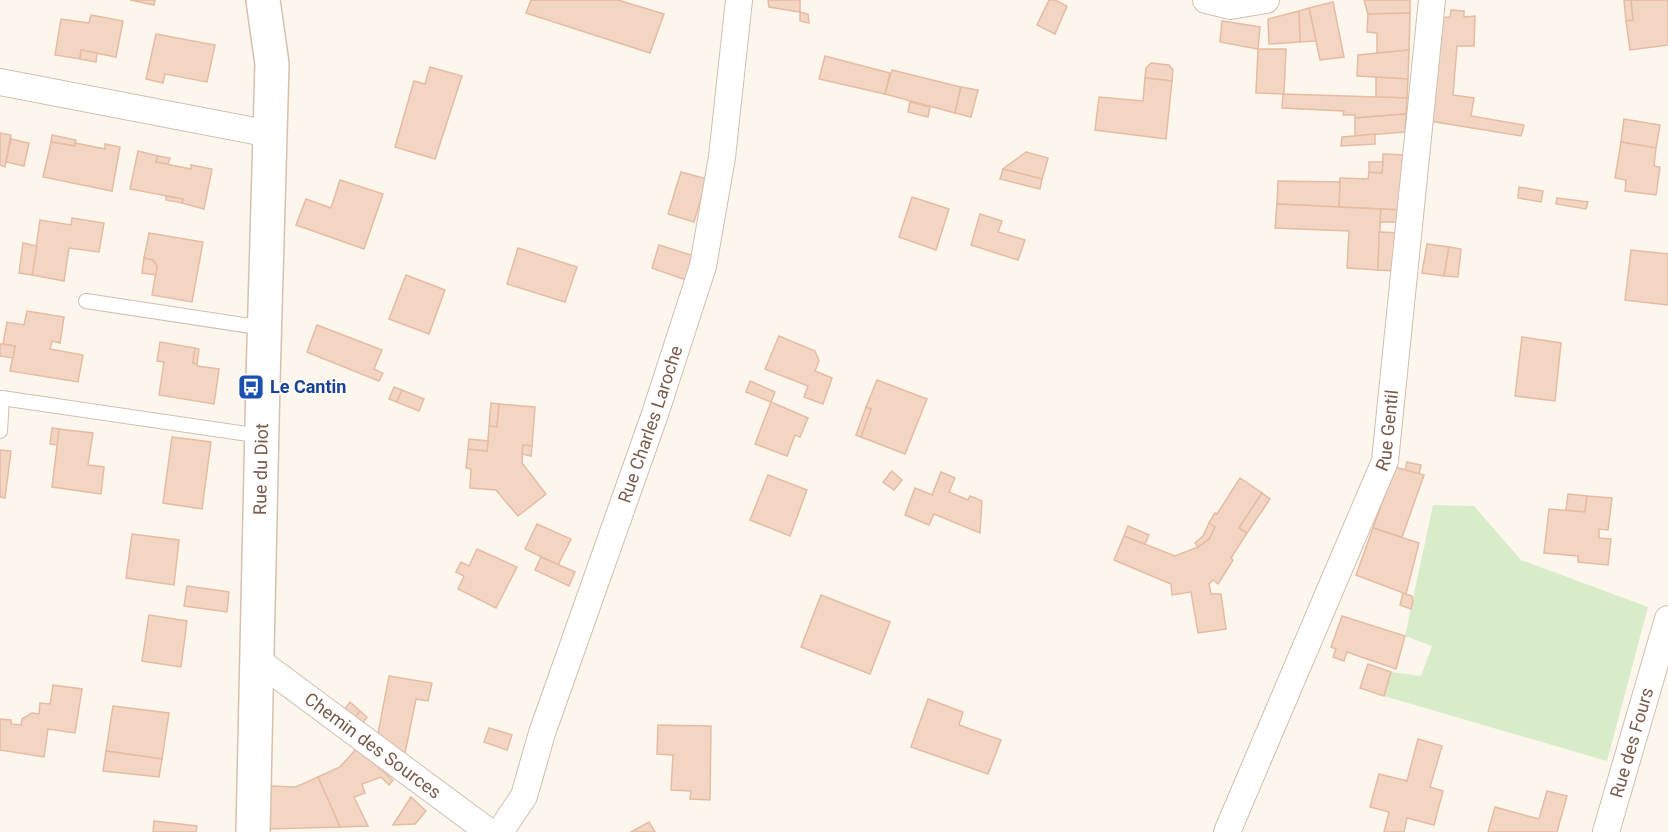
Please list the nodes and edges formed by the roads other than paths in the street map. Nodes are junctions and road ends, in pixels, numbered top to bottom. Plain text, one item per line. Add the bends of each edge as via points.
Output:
1 (263, 0) edge
2 (740, 0) edge
3 (1206, 0) edge
4 (1266, 0) edge
5 (1432, 0) edge
6 (0, 82) edge
7 (270, 134) junction
8 (86, 301) dead end
9 (264, 328) junction
10 (0, 431) edge
11 (261, 436) junction
12 (1668, 619) edge
13 (257, 660) junction
14 (253, 832) edge
15 (489, 832) edge
16 (500, 832) edge
17 (1227, 832) edge
18 (1606, 832) edge

1 - 7 street, Rue du Diot via 272,64
2 - 16 street, Rue Charles Laroche via 722,157 703,266 542,733 524,796
3 - 4 street via 1230,6
5 - 17 street, Rue Gentil via 1385,461
6 - 7 street
7 - 9 street, Rue du Diot
8 - 9 lane
9 - 11 street, Rue du Diot
10 - 11 lane via 2,398
11 - 13 street, Rue du Diot
12 - 18 street, Rue des Fours
13 - 14 street, Rue du Diot
13 - 15 street, Chemin des Sources

